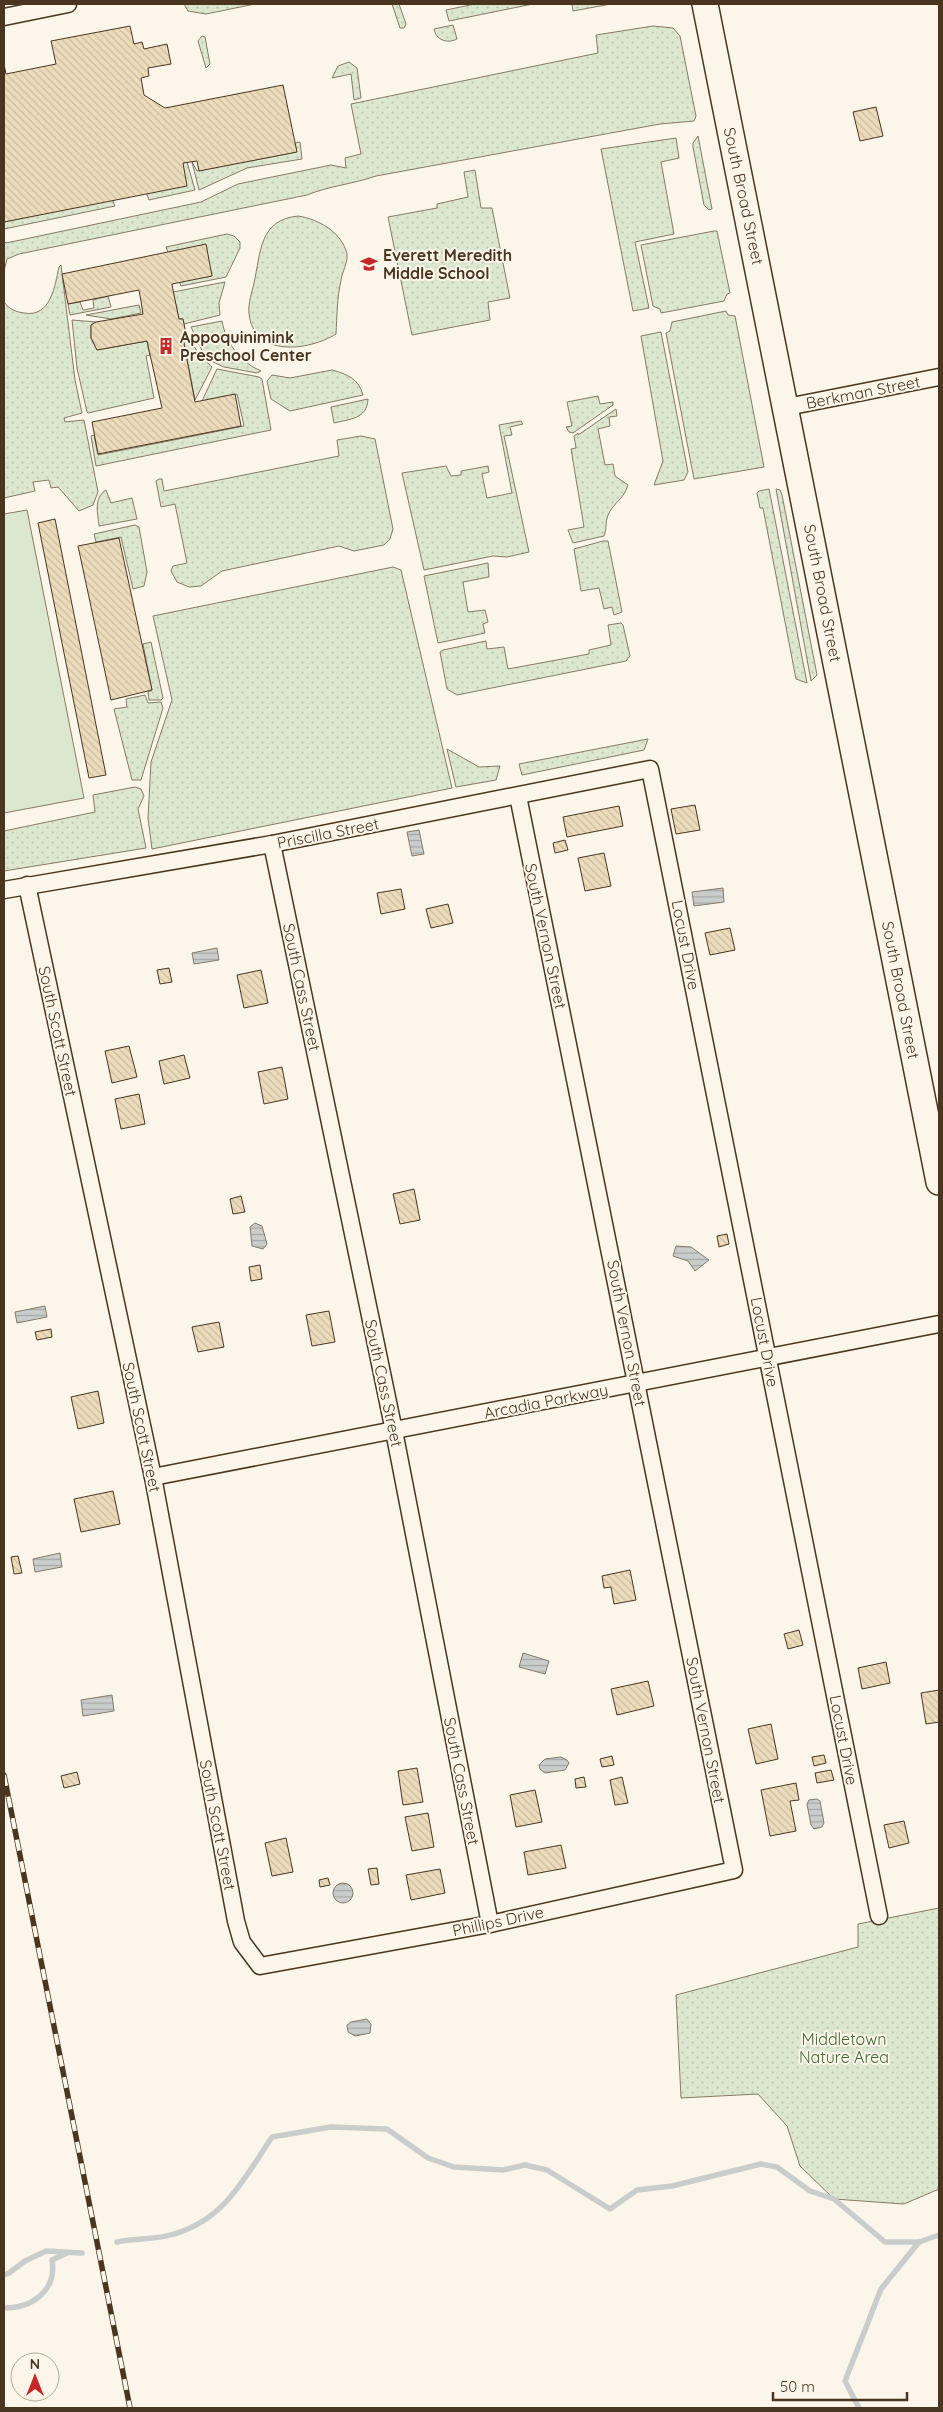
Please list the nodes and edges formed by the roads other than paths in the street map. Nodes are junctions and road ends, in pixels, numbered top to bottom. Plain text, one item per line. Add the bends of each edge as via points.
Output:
1 (68, 4) edge
2 (705, 4) edge
3 (4, 17) edge
4 (939, 377) edge
5 (786, 407) junction
6 (650, 769) joint
7 (518, 796) junction
8 (272, 844) junction
9 (26, 885) junction
10 (4, 890) edge
11 (939, 1182) edge
12 (939, 1324) edge
13 (768, 1358) junction
14 (637, 1382) junction
15 (394, 1431) junction
16 (153, 1477) junction
17 (734, 1870) joint
18 (879, 1916) dead end
19 (490, 1924) junction
20 (260, 1966) joint

1 - 3 street
2 - 5 main road, South Broad Street
4 - 5 street, Berkman Street
5 - 11 main road, South Broad Street
6 - 7 street, Priscilla Street
6 - 13 street, Locust Drive
7 - 8 street, Priscilla Street
7 - 14 street, South Vernon Street
8 - 9 street, Priscilla Street
8 - 15 street, South Cass Street
9 - 10 street, Priscilla Street
9 - 16 street, South Scott Street
12 - 13 street, Arcadia Parkway
13 - 14 street, Arcadia Parkway
13 - 18 street, Locust Drive
14 - 15 street, Arcadia Parkway
14 - 17 street, South Vernon Street
15 - 16 street, Arcadia Parkway
15 - 19 street, South Cass Street
16 - 20 street, South Scott Street via 236,1922 242,1942
17 - 19 street, Phillips Drive
19 - 20 street, Phillips Drive

